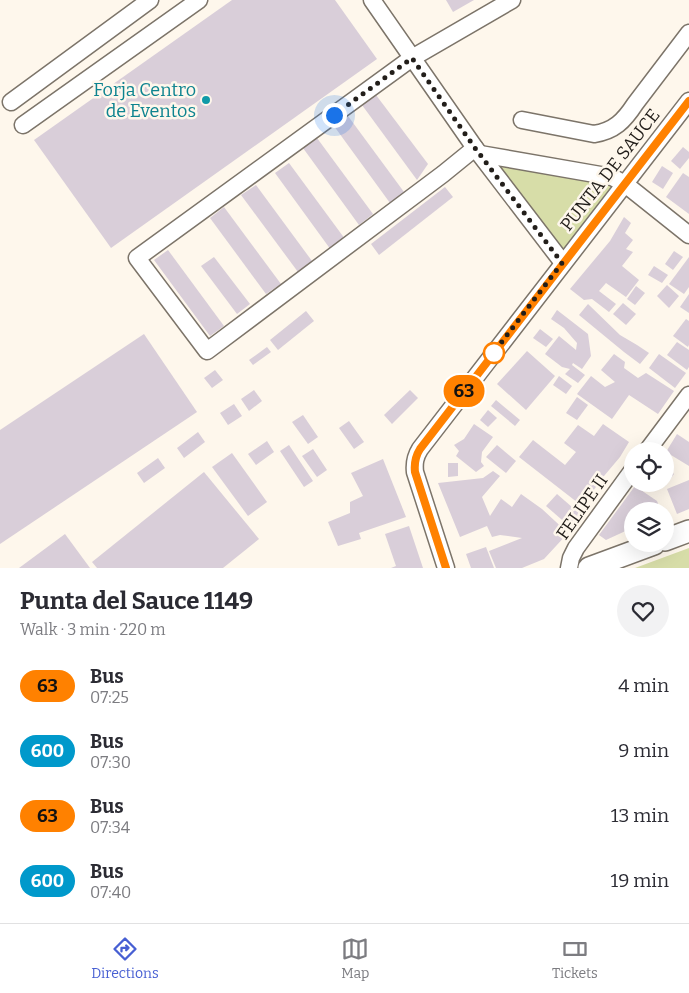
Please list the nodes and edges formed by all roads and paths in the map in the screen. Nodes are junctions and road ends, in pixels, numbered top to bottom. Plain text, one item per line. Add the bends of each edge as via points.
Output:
1 (150, 0) edge
2 (199, 0) edge
3 (372, 0) edge
4 (512, 0) edge
5 (689, 33) edge
6 (412, 58) junction
7 (58, 67) junction
8 (75, 88) junction
9 (689, 101) edge
10 (10, 102) dead end
11 (522, 120) dead end
12 (23, 125) dead end
13 (478, 151) junction
14 (625, 184) junction
15 (689, 235) edge
16 (562, 263) junction
17 (689, 395) edge
18 (654, 442) edge
19 (624, 482) edge
20 (689, 531) edge
21 (674, 537) edge
22 (632, 552) edge
23 (446, 568) edge
24 (569, 568) edge
25 (589, 568) edge

1 - 7 street
2 - 8 street
3 - 6 street
4 - 6 street
5 - 11 street via 627,116 604,132 594,134
6 - 13 street
6 - 13 street via 137,258 207,351
7 - 8 street
7 - 10 street
8 - 12 street
9 - 14 street, PUNTA DE SAUCE
13 - 14 street via 612,177
13 - 16 street
14 - 15 street
14 - 16 street, PUNTA DE SAUCE
16 - 23 street, PUNTA DE SAUCE via 415,456 415,472
17 - 18 street
19 - 24 street, FELIPE II via 576,548
20 - 21 main road
22 - 25 main road

